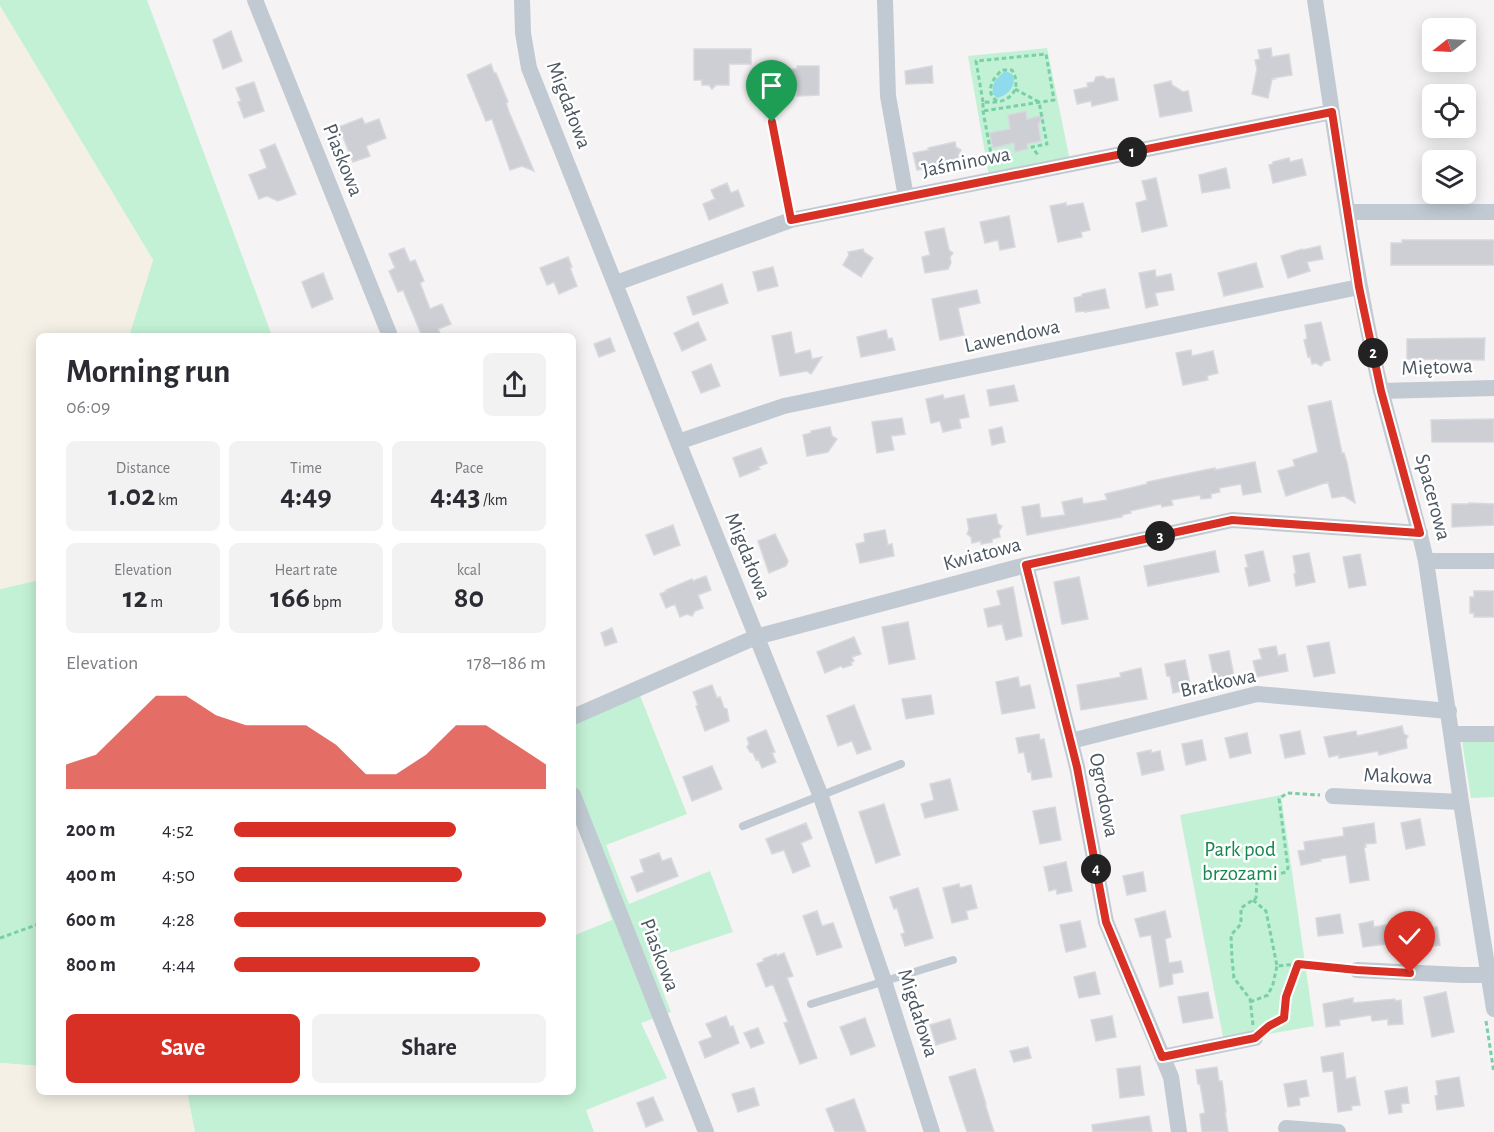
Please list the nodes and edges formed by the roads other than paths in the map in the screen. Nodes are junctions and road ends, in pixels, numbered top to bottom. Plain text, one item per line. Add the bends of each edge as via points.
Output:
1 (255, 0) edge
2 (522, 0) edge
3 (885, 0) edge
4 (1315, 0) edge
5 (1332, 112) junction
6 (772, 122) dead end
7 (906, 197) junction
8 (1347, 212) junction
9 (1494, 212) edge
10 (791, 220) junction
11 (616, 283) junction
12 (1359, 287) junction
13 (389, 333) edge
14 (1494, 388) edge
15 (1381, 391) junction
16 (678, 442) junction
17 (1420, 533) junction
18 (1426, 561) junction
19 (1494, 561) edge
20 (1026, 565) junction
21 (756, 637) junction
22 (1449, 711) junction
23 (576, 716) edge
24 (1453, 734) junction
25 (1494, 734) edge
26 (1071, 741) junction
27 (901, 764) dead end
28 (821, 795) junction
29 (1333, 796) road end
30 (1461, 802) junction
31 (576, 803) edge
32 (743, 826) dead end
33 (953, 960) dead end
34 (1357, 970) road end
35 (1489, 975) junction
36 (884, 981) junction
37 (811, 1004) dead end
38 (1494, 1009) edge
39 (1255, 1038) road end
40 (1162, 1057) junction
41 (1286, 1128) dead end
42 (706, 1132) edge
43 (932, 1132) edge
44 (1179, 1132) edge
45 (1338, 1132) edge

1 - 13 street, Piaskowa
2 - 11 street, Migdałowa via 529,68
3 - 7 street via 888,96
4 - 5 street, Spacerowa
5 - 7 street, Jaśminowa
5 - 8 street, Spacerowa
6 - 10 lane
7 - 10 street, Jaśminowa
8 - 9 street
8 - 12 street, Spacerowa
10 - 11 street, Jaśminowa
11 - 16 street, Migdałowa
12 - 15 street, Spacerowa
12 - 16 street, Lawendowa via 784,406
14 - 15 street, Miętowa
15 - 17 street, Spacerowa
16 - 21 street, Migdałowa
17 - 18 street, Spacerowa
17 - 20 street, Kwiatowa via 1232,520
18 - 19 street
18 - 22 street, Spacerowa
20 - 21 street, Kwiatowa
20 - 26 street, Ogrodowa
21 - 23 street, Kwiatowa
21 - 28 street, Migdałowa
22 - 24 street, Spacerowa
22 - 26 street, Bratkowa via 1257,694
24 - 25 street
24 - 30 street, Spacerowa
26 - 40 street, Ogrodowa via 1106,922
27 - 28 lane
28 - 32 lane
28 - 36 street, Migdałowa
29 - 30 street, Makowa
30 - 35 street, Spacerowa
31 - 42 street, Piaskowa
33 - 36 lane
34 - 35 street
35 - 38 street, Spacerowa
36 - 37 lane
36 - 43 street, Migdałowa
39 - 40 street
40 - 44 street, Ogrodowa via 1170,1077
41 - 45 street

